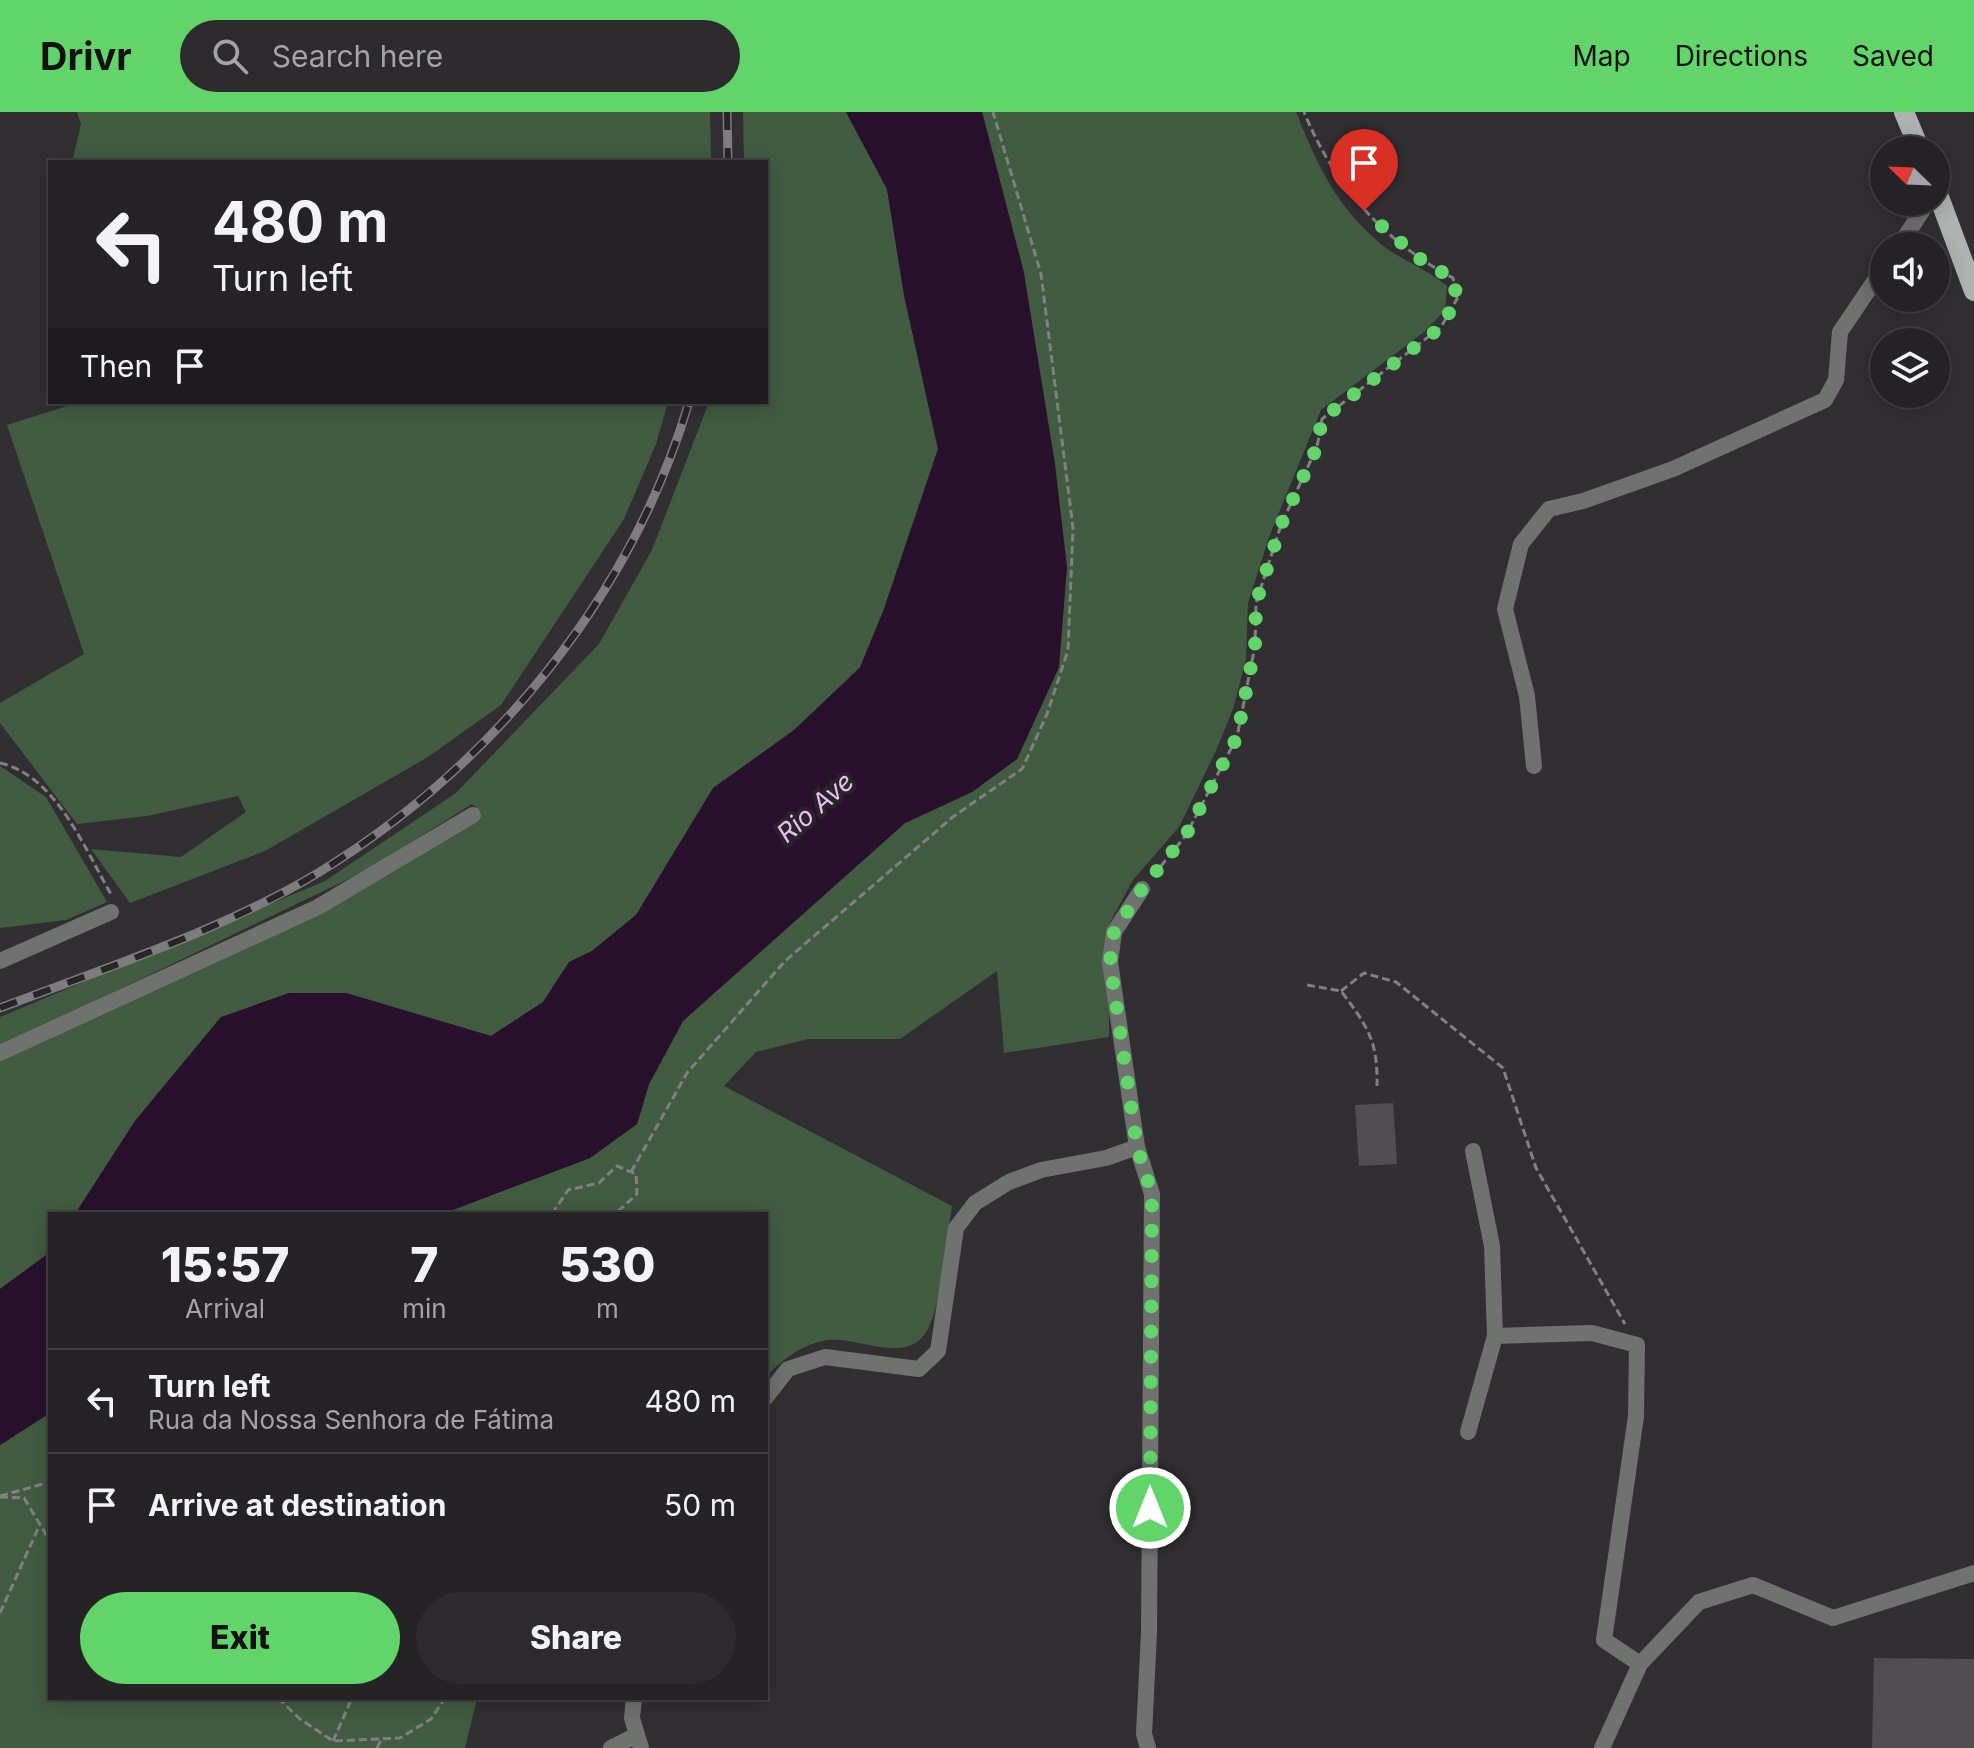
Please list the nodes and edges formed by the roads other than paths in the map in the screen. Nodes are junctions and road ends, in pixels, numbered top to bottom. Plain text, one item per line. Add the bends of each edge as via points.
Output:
1 (1904, 112) edge
2 (1914, 136) edge
3 (1946, 216) edge
4 (1870, 288) edge
5 (1974, 291) edge
6 (1534, 766) dead end
7 (473, 815) dead end
8 (1142, 889) road end
9 (111, 912) road end
10 (0, 961) edge
11 (0, 1053) edge
12 (1137, 1147) junction
13 (1473, 1151) dead end
14 (1495, 1336) junction
15 (768, 1394) edge
16 (1468, 1432) dead end
17 (1974, 1573) edge
18 (1640, 1664) junction
19 (634, 1700) edge
20 (639, 1742) edge
21 (611, 1748) edge
22 (1148, 1748) edge
23 (1602, 1748) edge

1 - 2 main road
3 - 5 main road
4 - 6 street via 1840,332 1836,380 1825,400 1673,469 1549,509 1521,544 1505,609 1527,696
7 - 11 street via 318,907
8 - 12 street via 1114,932 1110,962
9 - 10 street
12 - 15 street via 1041,1170 975,1203 956,1228 938,1351 919,1369 825,1357 788,1369
12 - 22 street via 1152,1194 1144,1734
13 - 14 street via 1492,1246
14 - 16 street
14 - 18 street via 1592,1333 1637,1345 1636,1416 1604,1640
17 - 18 street via 1833,1618 1753,1585 1699,1602
18 - 23 street
19 - 20 street
20 - 21 street

